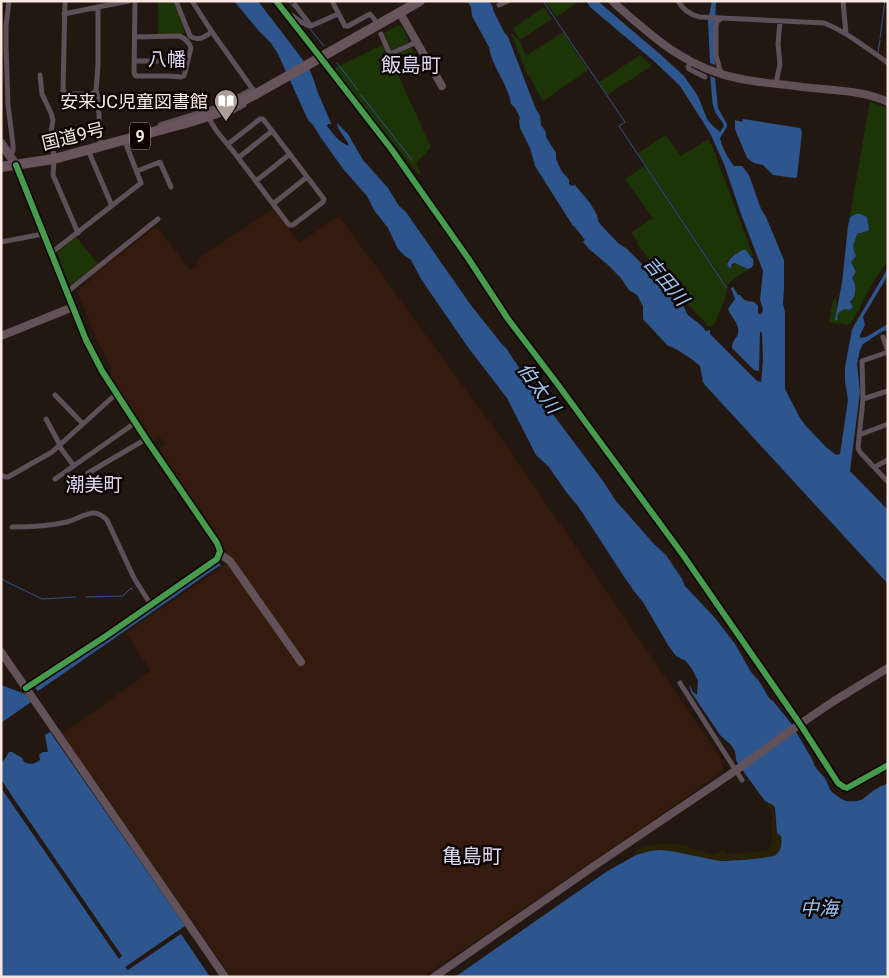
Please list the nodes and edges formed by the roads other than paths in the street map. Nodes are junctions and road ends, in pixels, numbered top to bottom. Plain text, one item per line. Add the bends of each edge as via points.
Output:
1 (9, 1) edge
2 (64, 1) edge
3 (129, 1) edge
4 (135, 1) edge
5 (176, 1) edge
6 (192, 1) edge
7 (276, 1) edge
8 (332, 1) edge
9 (420, 1) edge
10 (508, 1) edge
11 (612, 1) edge
12 (678, 1) edge
13 (843, 1) edge
14 (294, 5) dead end
15 (499, 6) dead end
16 (98, 7) junction
17 (400, 13) junction
18 (64, 14) junction
19 (286, 14) junction
20 (338, 14) junction
21 (718, 19) junction
22 (375, 20) dead end
23 (780, 21) junction
24 (311, 26) junction
25 (212, 32) junction
26 (381, 34) dead end
27 (846, 34) junction
28 (135, 37) junction
29 (417, 42) junction
30 (4, 47) edge
31 (320, 57) junction
32 (134, 61) junction
33 (188, 61) junction
34 (888, 63) edge
35 (719, 73) junction
36 (40, 75) dead end
37 (776, 83) junction
38 (442, 86) dead end
39 (96, 91) junction
40 (256, 92) junction
41 (888, 102) edge
42 (210, 120) junction
43 (272, 131) junction
44 (100, 140) dead end
45 (125, 142) junction
46 (1, 143) edge
47 (228, 144) junction
48 (88, 150) junction
49 (290, 154) junction
50 (10, 155) junction
51 (238, 158) junction
52 (54, 159) junction
53 (16, 165) junction
54 (1, 166) edge
55 (137, 171) junction
56 (308, 177) junction
57 (256, 181) junction
58 (171, 187) dead end
59 (273, 204) junction
60 (112, 206) junction
61 (158, 219) dead end
62 (78, 233) junction
63 (43, 234) junction
64 (1, 242) edge
65 (51, 253) junction
66 (66, 292) junction
67 (73, 307) junction
68 (1, 336) edge
69 (883, 337) dead end
70 (888, 352) edge
71 (888, 390) edge
72 (116, 394) junction
73 (56, 395) dead end
74 (863, 399) junction
75 (46, 419) dead end
76 (84, 424) junction
77 (888, 424) edge
78 (132, 425) dead end
79 (859, 435) junction
80 (146, 440) junction
81 (59, 445) junction
82 (888, 460) edge
83 (74, 466) junction
84 (875, 468) junction
85 (88, 473) dead end
86 (1, 475) edge
87 (56, 478) dead end
88 (888, 482) edge
89 (12, 527) dead end
90 (220, 554) junction
91 (150, 605) junction
92 (1, 652) edge
93 (301, 662) dead end
94 (888, 668) edge
95 (680, 683) dead end
96 (26, 688) junction
97 (800, 724) junction
98 (888, 765) edge
99 (735, 770) junction
100 (742, 780) dead end
101 (225, 977) edge
102 (434, 977) edge

1 - 30 street
2 - 18 street
3 - 16 street
4 - 28 street
5 - 25 street via 190,36 202,38
6 - 25 street
7 - 19 street
8 - 20 street
9 - 17 highway, 国道9号 / 9
10 - 15 street
11 - 35 street via 660,42 707,73
12 - 21 street via 691,14
13 - 27 street
14 - 24 street
16 - 18 street
16 - 39 street
17 - 29 street
17 - 31 highway, 国道9号 / 9
18 - 39 street via 64,91 67,94 92,94
19 - 24 street
19 - 31 street
20 - 22 street via 346,27 370,14
20 - 24 street
21 - 23 street
21 - 35 street via 716,54
23 - 27 street via 824,23
23 - 37 street via 780,64
25 - 40 street
26 - 29 street via 390,54
27 - 34 street
28 - 32 street
28 - 33 street via 181,36 191,47
29 - 38 street
30 - 50 street via 14,145
31 - 40 highway, 国道9号 / 9
31 - 97 street via 392,150 508,319 683,556
32 - 33 street
32 - 33 street via 136,76 182,77
35 - 37 street
36 - 52 street via 42,94 52,113
37 - 41 street via 857,93
39 - 44 street
40 - 42 street via 257,98
40 - 45 highway, 国道9号 / 9 via 220,112
40 - 45 street via 208,111 125,135
42 - 45 street
42 - 47 street
43 - 47 street via 260,119
43 - 49 street
43 - 51 street
45 - 48 highway, 国道9号 / 9
45 - 55 street
46 - 50 main road
47 - 51 street
48 - 52 highway, 国道9号 / 9
48 - 60 street
49 - 56 street
49 - 57 street
50 - 53 main road
51 - 57 street
52 - 53 highway, 国道9号 / 9
52 - 62 street via 53,175
53 - 54 highway, 国道9号 / 9
53 - 63 street
55 - 58 street via 160,162
55 - 60 street via 141,182
56 - 59 street
56 - 59 street via 324,199 301,220 289,226
57 - 59 street
60 - 62 street
61 - 66 street
62 - 65 street
63 - 64 street
63 - 65 street
65 - 66 street
66 - 67 street
67 - 68 street
67 - 72 street via 90,348
69 - 70 street
70 - 74 street via 862,361
71 - 74 street
72 - 76 street
72 - 80 street
73 - 76 street
74 - 79 street
75 - 81 street
76 - 81 street
77 - 79 street
78 - 83 street
79 - 84 street via 859,451
80 - 85 street
80 - 90 street via 220,547
81 - 83 street
81 - 86 street via 8,477
82 - 84 street
83 - 87 street
84 - 88 street
89 - 91 street via 68,522 92,513 102,515
90 - 91 street
90 - 93 street via 230,562
91 - 96 street
92 - 96 street
94 - 97 street
95 - 99 street
96 - 101 street
97 - 98 street via 841,786 847,788
97 - 99 street
99 - 100 street
99 - 102 street

